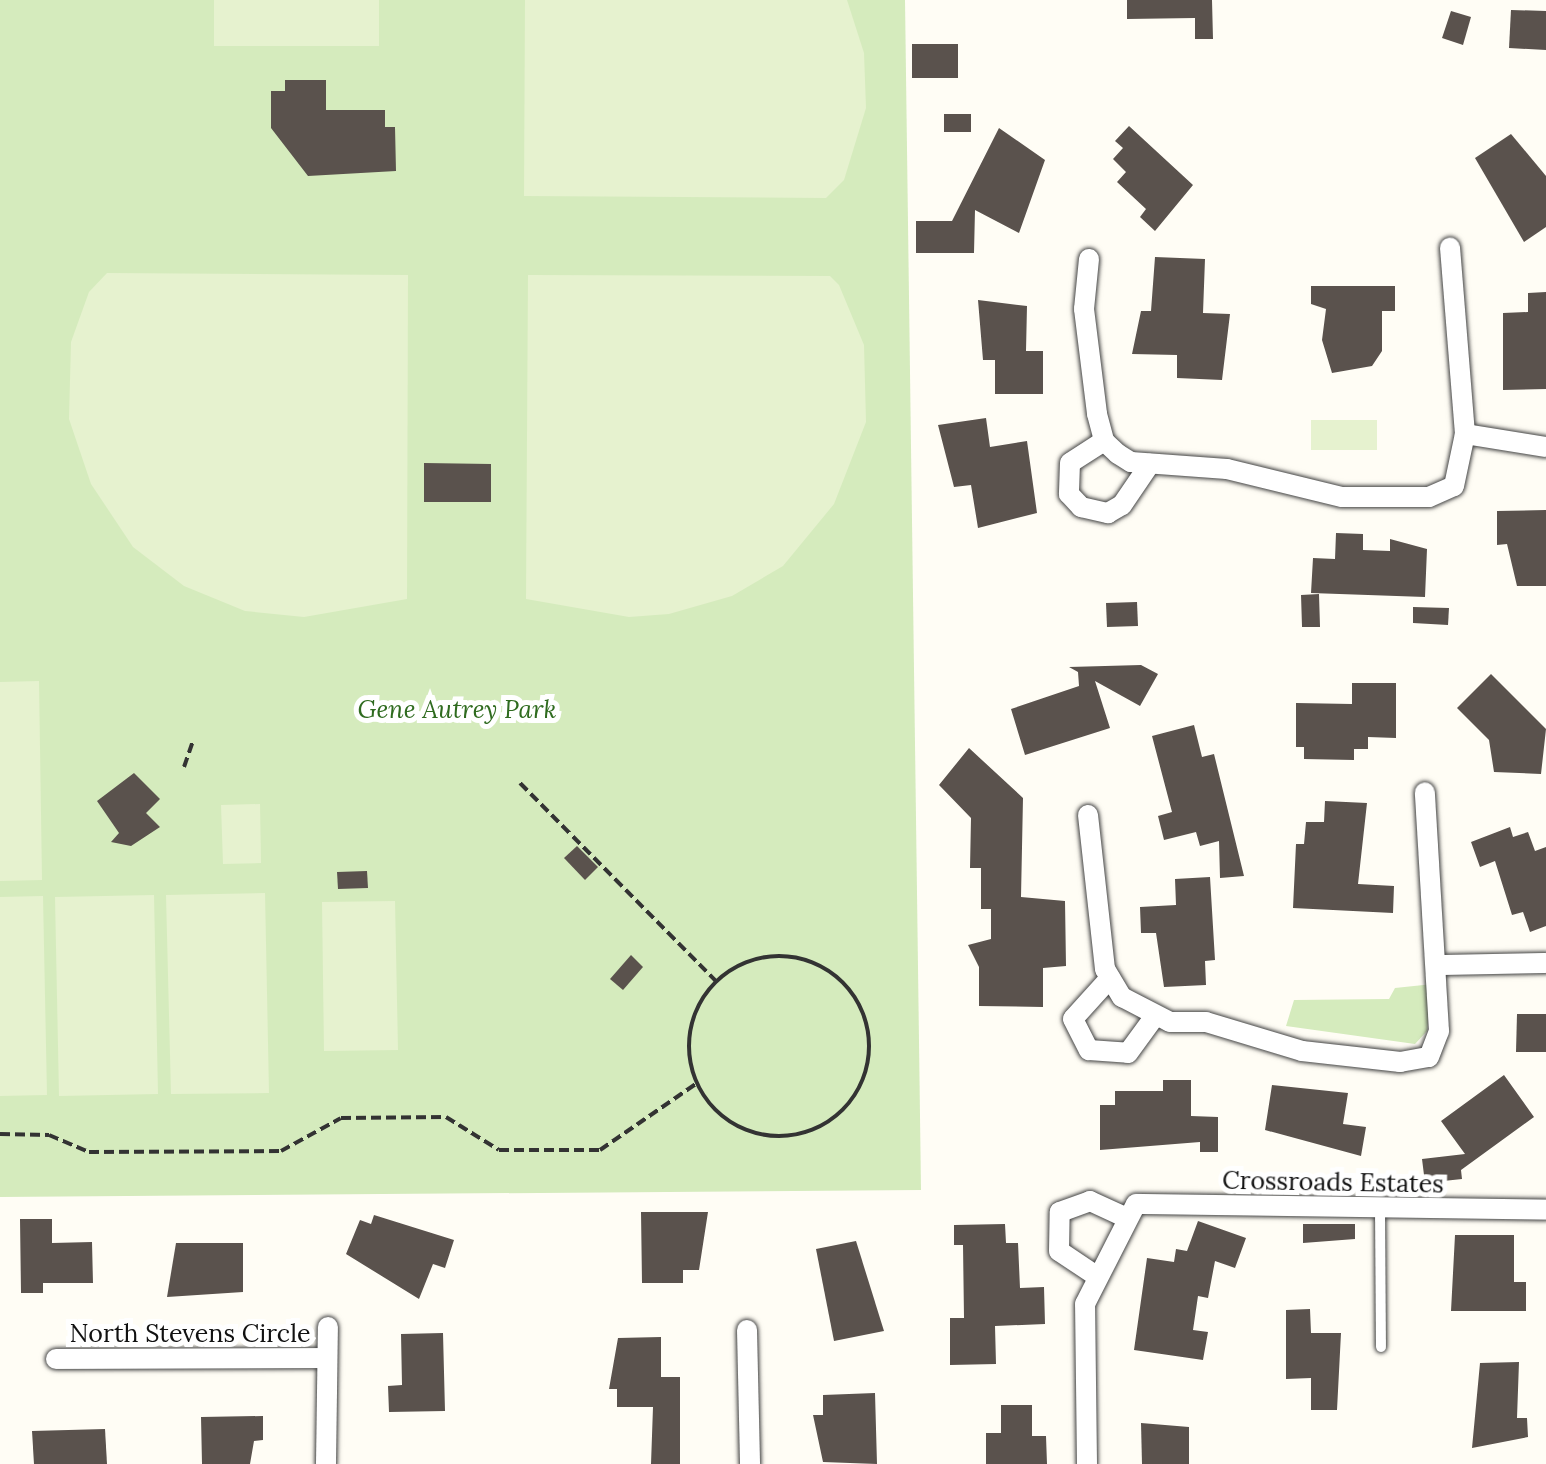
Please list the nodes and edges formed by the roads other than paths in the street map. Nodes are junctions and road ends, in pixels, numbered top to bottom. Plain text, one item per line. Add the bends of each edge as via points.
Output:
1 (1450, 248) dead end
2 (1089, 260) dead end
3 (1465, 434) junction
4 (1104, 441) junction
5 (1546, 447) edge
6 (1150, 464) junction
7 (1425, 792) dead end
8 (1088, 814) dead end
9 (1546, 963) edge
10 (1440, 965) junction
11 (1110, 978) junction
12 (1155, 1016) junction
13 (1380, 1208) junction
14 (1546, 1210) edge
15 (1127, 1218) junction
16 (1094, 1275) junction
17 (328, 1327) dead end
18 (747, 1330) dead end
19 (1380, 1347) dead end
20 (325, 1358) junction
21 (56, 1359) dead end
22 (326, 1464) edge
23 (750, 1464) edge
24 (1087, 1464) edge

1 - 3 street
2 - 4 street via 1084,309
3 - 5 street
3 - 6 street via 1454,486 1429,498 1342,497 1227,469
4 - 6 street via 1131,462
4 - 6 street via 1070,464 1068,494 1081,507 1108,513 1122,505
7 - 10 street
8 - 11 street
9 - 10 street
10 - 12 street via 1438,1031 1429,1057 1400,1062 1302,1051 1252,1032
11 - 12 street via 1122,997
11 - 12 street via 1073,1019 1089,1050 1128,1053
13 - 14 street, Crossroads Estates
13 - 15 street, Crossroads Estates via 1136,1204
13 - 19 lane
15 - 16 street
15 - 16 street via 1090,1200 1060,1212 1060,1251
16 - 24 street via 1085,1304
17 - 20 street
18 - 23 street
20 - 21 street, North Stevens Circle
20 - 22 street

